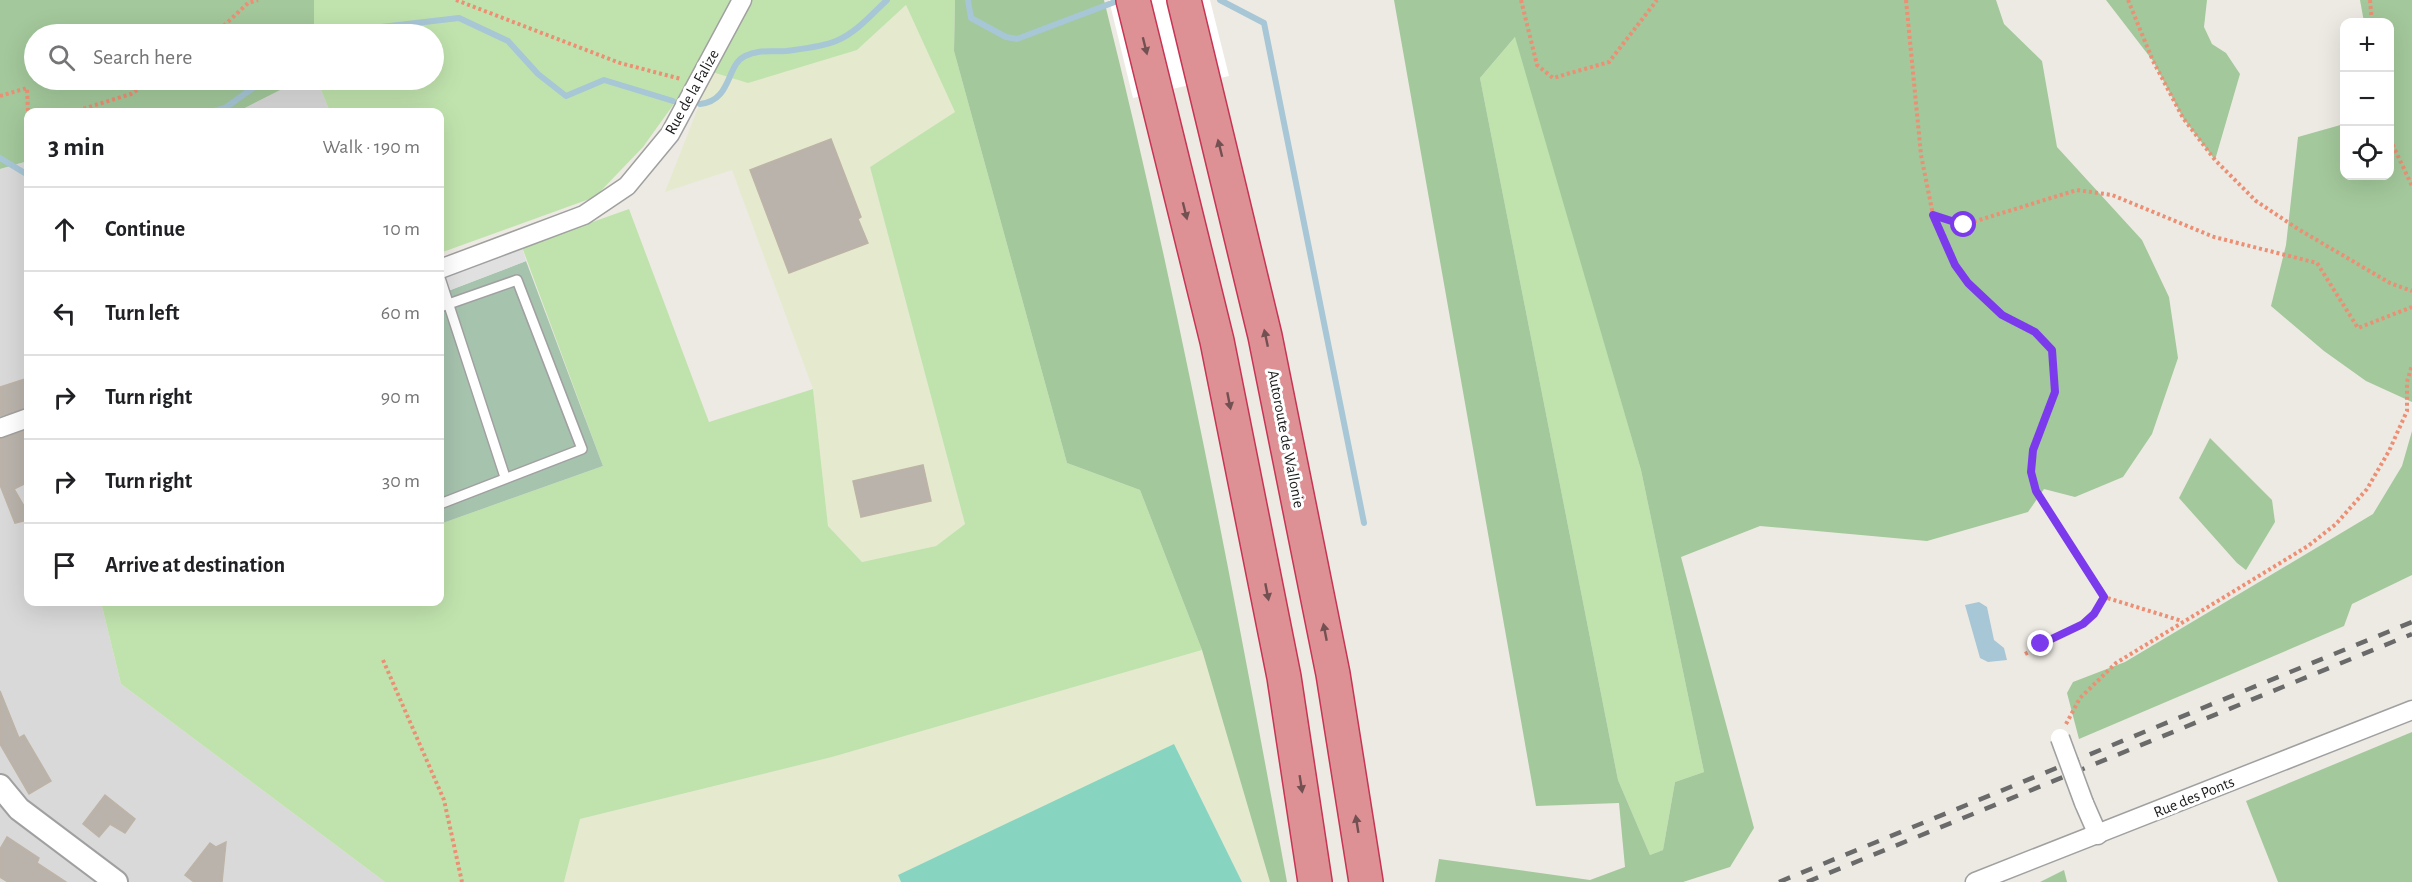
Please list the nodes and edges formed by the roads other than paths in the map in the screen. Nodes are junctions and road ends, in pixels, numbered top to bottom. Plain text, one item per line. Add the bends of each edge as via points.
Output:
1 (742, 0) edge
2 (1133, 0) edge
3 (1184, 0) edge
4 (444, 268) edge
5 (444, 306) edge
6 (24, 419) edge
7 (0, 428) edge
8 (505, 477) junction
9 (444, 502) edge
10 (2412, 710) edge
11 (2060, 738) dead end
12 (0, 786) edge
13 (2098, 835) junction
14 (116, 882) edge
15 (1316, 882) edge
16 (1366, 882) edge
17 (1975, 882) edge

1 - 4 street, Rue de la Falize via 670,134 627,186 584,215
2 -> 15 highway via 1219,352 1284,677
16 -> 3 highway, Autoroute de Wallonie via 1333,674 1265,336
5 - 8 lane
5 - 8 lane via 517,280 582,449
6 - 7 street
8 - 9 lane
10 - 13 street, Rue des Ponts
11 - 13 street, bridge
12 - 14 street via 19,809
13 - 17 street, Rue des Ponts

